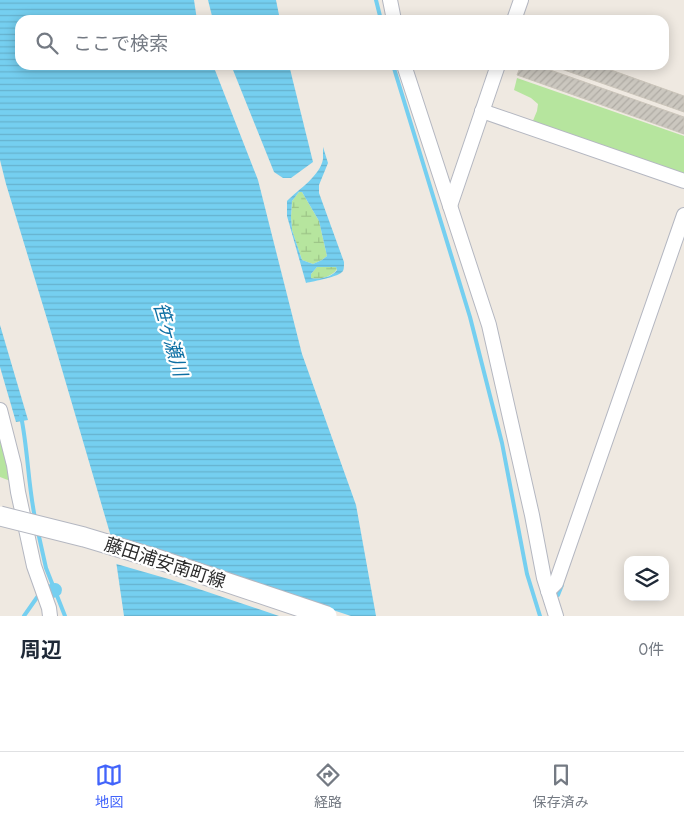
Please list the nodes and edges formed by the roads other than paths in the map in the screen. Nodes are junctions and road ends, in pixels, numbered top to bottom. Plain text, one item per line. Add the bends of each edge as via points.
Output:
1 (390, 0) edge
2 (521, 0) edge
3 (393, 15) edge
4 (516, 15) edge
5 (406, 70) edge
6 (497, 70) edge
7 (487, 112) junction
8 (684, 181) edge
9 (450, 206) junction
10 (684, 215) edge
11 (0, 410) edge
12 (0, 516) edge
13 (548, 591) junction
14 (50, 616) edge
15 (327, 616) edge
16 (556, 616) edge

1 - 3 street
2 - 4 street
5 - 9 street
6 - 7 street
7 - 8 street
7 - 9 street
9 - 13 street via 488,325
10 - 13 street via 556,583
11 - 14 street via 34,566
12 - 15 street, 藤田浦安南町線, bridge via 154,558
13 - 16 street

